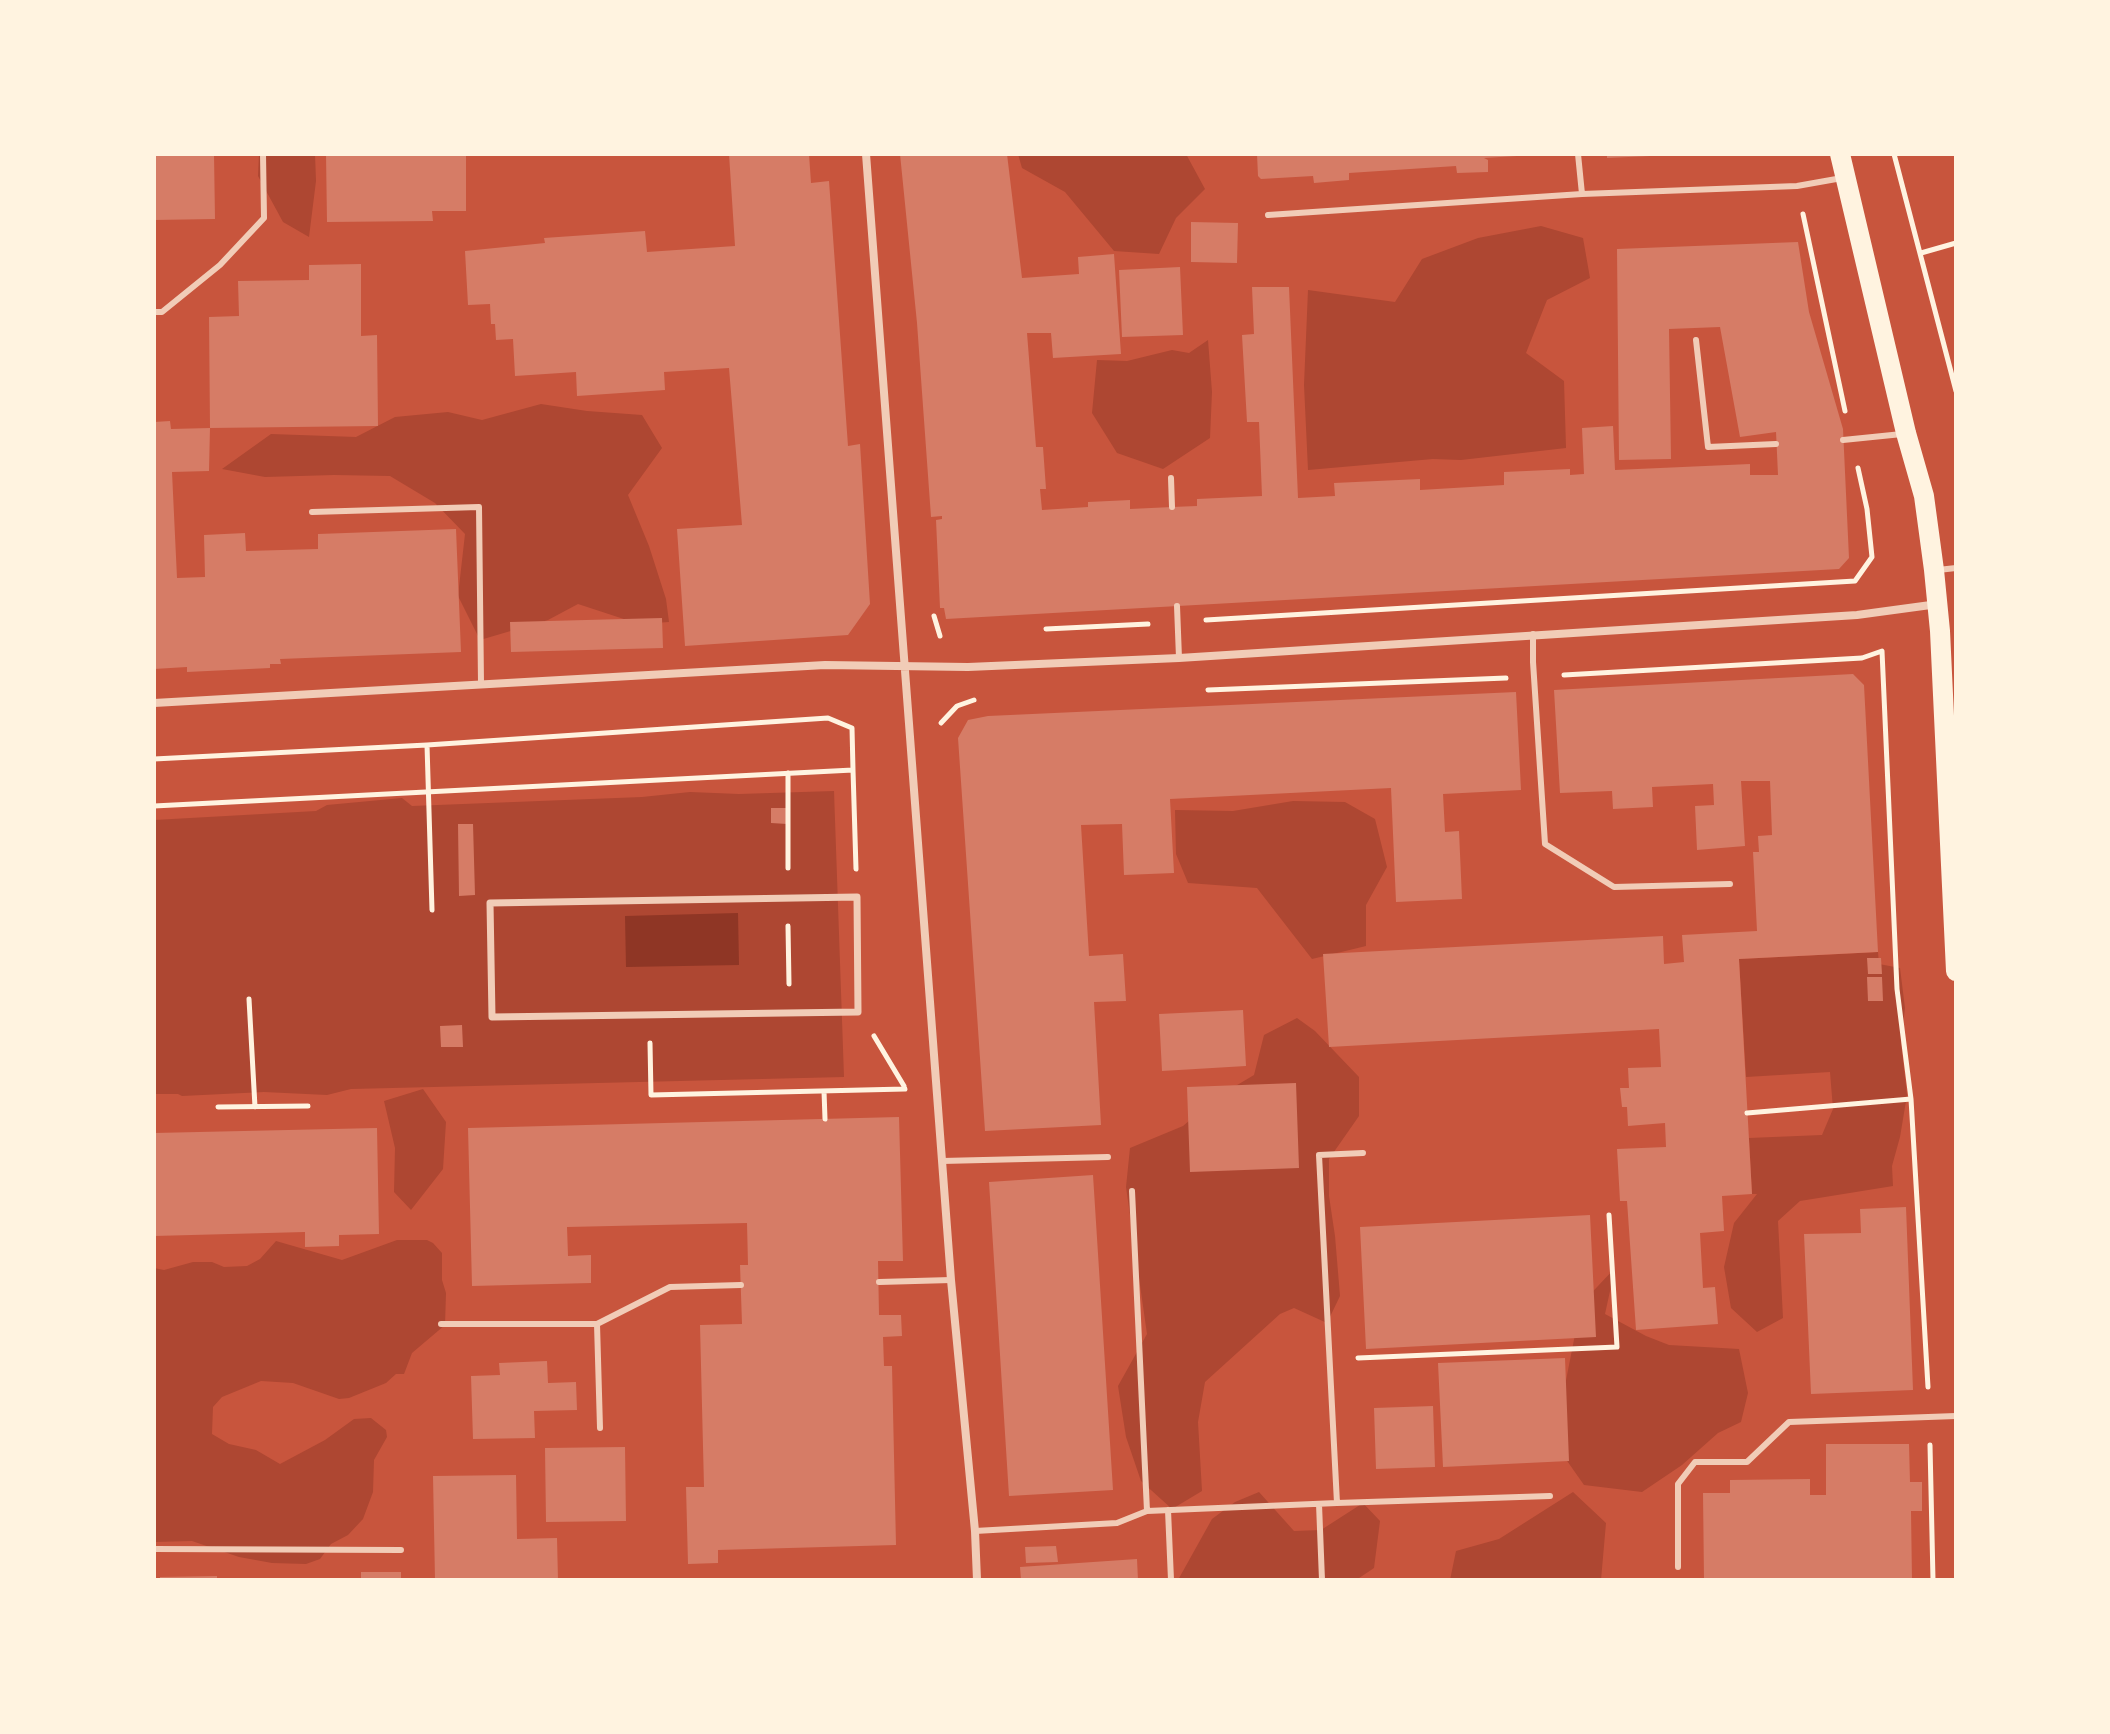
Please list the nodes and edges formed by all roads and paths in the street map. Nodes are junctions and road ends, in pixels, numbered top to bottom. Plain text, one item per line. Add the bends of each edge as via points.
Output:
1 (263, 154) edge
2 (866, 154) edge
3 (1578, 154) edge
4 (1840, 154) edge
5 (1894, 154) edge
6 (1846, 178) junction
7 (1797, 186) junction
8 (1582, 194) junction
9 (1268, 215) dead end
10 (1956, 243) edge
11 (1921, 253) junction
12 (154, 312) edge
13 (1696, 340) dead end
14 (1956, 391) edge
15 (1906, 433) junction
16 (1847, 440) junction
17 (1776, 444) dead end
18 (1171, 478) dead end
19 (1172, 507) dead end
20 (312, 512) dead end
21 (1956, 568) edge
22 (1934, 570) junction
23 (1938, 604) junction
24 (1177, 606) dead end
25 (932, 608) dead end
26 (1179, 622) junction
27 (1040, 630) dead end
28 (1533, 634) junction
29 (951, 635) dead end
30 (1179, 658) junction
31 (905, 665) junction
32 (481, 683) junction
33 (154, 703) edge
34 (427, 745) junction
35 (154, 759) edge
36 (853, 770) junction
37 (428, 790) junction
38 (154, 806) edge
39 (1730, 884) dead end
40 (857, 897) junction
41 (432, 910) dead end
42 (1956, 971) edge
43 (1897, 989) dead end
44 (249, 999) dead end
45 (650, 1014) junction
46 (906, 1088) dead end
47 (824, 1091) junction
48 (1911, 1099) junction
49 (308, 1106) dead end
50 (218, 1107) dead end
51 (255, 1107) junction
52 (1747, 1113) dead end
53 (825, 1119) dead end
54 (1363, 1153) dead end
55 (1108, 1157) dead end
56 (942, 1161) junction
57 (1132, 1191) dead end
58 (1609, 1215) dead end
59 (951, 1280) junction
60 (879, 1282) dead end
61 (741, 1285) dead end
62 (441, 1324) dead end
63 (597, 1324) junction
64 (1329, 1359) junction
65 (1929, 1416) junction
66 (1956, 1416) edge
67 (600, 1428) dead end
68 (1550, 1496) dead end
69 (1337, 1503) junction
70 (1319, 1504) junction
71 (1168, 1510) junction
72 (1147, 1511) junction
73 (975, 1531) junction
74 (154, 1549) edge
75 (401, 1550) dead end
76 (1678, 1567) dead end
77 (977, 1580) edge
78 (1171, 1580) edge
79 (1322, 1580) edge
80 (1933, 1580) edge

1 - 12 lane via 264,218 220,265 162,312
2 - 31 street
3 - 8 lane
4 - 6 main road
5 - 11 path
6 - 7 lane
6 - 15 main road
7 - 8 lane
7 - 16 path
8 - 9 lane
10 - 11 path
11 - 14 path
13 - 17 lane via 1708,447
15 - 16 lane
15 - 22 main road via 1924,496
16 - 26 path via 1867,509 1872,557 1855,581
18 - 19 lane
20 - 32 lane via 479,507
21 - 22 lane
22 - 23 main road
23 - 28 street via 1857,615
23 - 42 main road
24 - 26 lane
25 - 29 path via 940,636
26 - 27 path
26 - 30 lane
28 - 30 street
28 - 39 lane via 1545,844 1614,887
30 - 31 street
31 - 32 street
31 - 56 street
32 - 33 street
34 - 35 path
34 - 36 path via 828,718 852,728
34 - 37 path
36 - 37 path
36 - 40 path
37 - 38 path
37 - 41 path
40 - 45 street via 858,1012
40 - 45 street via 490,903 492,1017
43 - 48 path
44 - 51 path
45 - 47 path via 651,1095
46 - 47 path
47 - 53 path
48 - 52 path
48 - 65 path
49 - 51 path
50 - 51 path
54 - 64 lane via 1319,1155
55 - 56 lane
56 - 59 street
57 - 72 lane
58 - 64 path via 1617,1347
59 - 60 lane
59 - 73 street
61 - 63 lane via 670,1287
62 - 63 lane
63 - 67 lane
64 - 69 lane
65 - 66 lane
65 - 76 lane via 1789,1422 1747,1462 1695,1462 1678,1484
65 - 80 path
68 - 69 lane
69 - 70 lane
70 - 71 lane
70 - 79 lane
71 - 72 lane
71 - 78 lane
72 - 73 lane via 1117,1523
73 - 77 street
74 - 75 lane

